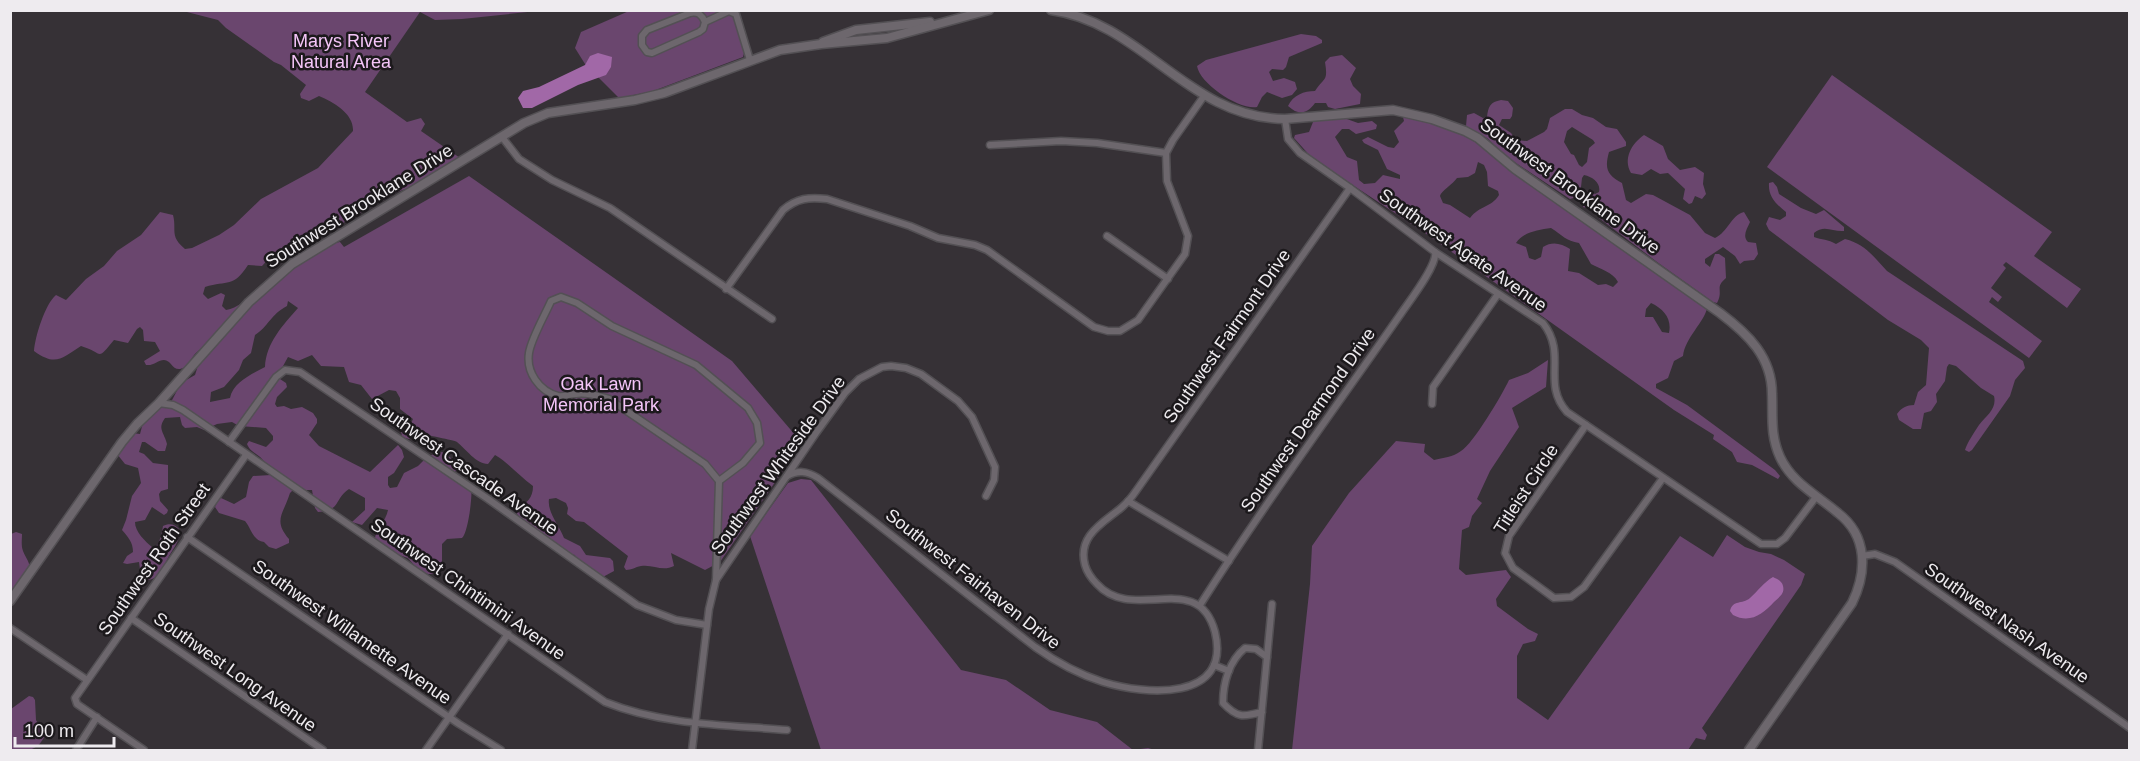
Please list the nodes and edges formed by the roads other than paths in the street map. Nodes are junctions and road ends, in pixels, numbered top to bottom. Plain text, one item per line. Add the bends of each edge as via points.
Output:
1 (988, 10) edge
2 (1051, 10) edge
3 (705, 22) junction
4 (750, 60) junction
5 (1204, 96) junction
6 (1285, 119) junction
7 (502, 137) junction
8 (990, 145) dead end
9 (1167, 153) junction
10 (1350, 188) junction
11 (1107, 236) dead end
12 (1435, 252) junction
13 (1168, 279) junction
14 (726, 289) junction
15 (1498, 294) junction
16 (772, 319) dead end
17 (159, 403) junction
18 (1432, 404) dead end
19 (1586, 425) junction
20 (229, 442) junction
21 (246, 455) junction
22 (787, 476) junction
23 (1663, 478) junction
24 (719, 481) junction
25 (986, 496) dead end
26 (1816, 496) junction
27 (1128, 501) junction
28 (188, 537) junction
29 (1862, 556) junction
30 (1229, 561) junction
31 (716, 579) junction
32 (10, 601) edge
33 (1272, 604) dead end
34 (1200, 605) junction
35 (131, 618) junction
36 (707, 625) junction
37 (10, 628) edge
38 (508, 634) junction
39 (1267, 657) junction
40 (1214, 665) junction
41 (1229, 671) junction
42 (87, 680) junction
43 (1262, 712) junction
44 (97, 717) junction
45 (449, 717) junction
46 (695, 723) junction
47 (2130, 728) edge
48 (787, 730) dead end
49 (76, 750) edge
50 (144, 750) edge
51 (322, 750) edge
52 (426, 750) edge
53 (501, 750) edge
54 (692, 750) edge
55 (1258, 750) edge
56 (1749, 750) edge

1 - 4 street, Southwest Brooklane Drive via 949,20 856,30 821,44 780,50
2 - 5 street, Southwest Brooklane Drive via 1113,32
3 - 3 street via 700,15 690,13 647,30 642,45 651,53 699,32
3 - 4 street via 726,12 736,14
4 - 7 street, Southwest Brooklane Drive via 654,96 548,113
5 - 6 street, Southwest Brooklane Drive via 1244,114
5 - 9 street
6 - 10 street, Southwest Agate Avenue via 1288,139 1295,149
6 - 26 street, Southwest Brooklane Drive via 1393,110 1432,119 1478,138 1515,169 1749,336 1771,379 1773,435 1781,459 1799,483
7 - 14 street via 519,159 610,208
7 - 17 street, Southwest Brooklane Drive via 278,274
8 - 9 street via 1061,141
9 - 13 street via 1167,181 1188,236 1185,254
10 - 12 street, Southwest Agate Avenue
10 - 27 street, Southwest Fairmont Drive
11 - 13 street
12 - 15 street, Southwest Agate Avenue
12 - 30 street, Southwest Dearmond Drive via 1435,260 1414,295
13 - 14 street via 1138,320 1120,331 1108,331 1094,327 987,250 813,197 793,201 783,210
14 - 16 street
15 - 18 street via 1433,387
15 - 19 street, Southwest Agate Avenue via 1551,333 1559,403
17 - 20 street, Southwest Chintimini Avenue via 183,410
17 - 32 street, Southwest Brooklane Drive via 122,442
19 - 23 street, Southwest Agate Avenue
19 - 23 street, Titleist Circle via 1509,536 1505,553 1513,568 1554,598 1571,597 1584,587
20 - 21 street, Southwest Chintimini Avenue
20 - 36 street, Southwest Cascade Avenue via 276,376 290,370 300,372 637,605 676,620
21 - 28 street, Southwest Roth Street
21 - 38 street, Southwest Chintimini Avenue
22 - 25 street, Southwest Whiteside Drive via 848,390 876,369 897,366 940,387 972,417 995,467
22 - 31 street, Southwest Whiteside Drive
22 - 40 street, Southwest Fairhaven Drive via 799,471 818,478 1067,668 1123,687 1183,689 1200,682
23 - 26 street, Southwest Agate Avenue via 1761,544 1777,544 1785,538
24 - 24 street via 705,465 609,399 578,393 561,397 538,384 529,369 529,353 551,301 561,297 577,303 612,327 696,365 748,408 757,423 760,443 743,463
24 - 31 street
26 - 29 street, Southwest Brooklane Drive via 1848,522 1860,543
27 - 30 street
27 - 34 street via 1088,538 1084,564 1093,580 1121,599 1172,599
28 - 35 street, Southwest Roth Street
28 - 45 street, Southwest Willamette Avenue
29 - 47 street, Southwest Nash Avenue via 1875,554 1895,562
29 - 56 street via 1861,582 1852,603
30 - 34 street, Southwest Dearmond Drive
31 - 36 street, Southwest Whiteside Drive
33 - 39 street
34 - 40 street via 1214,631
35 - 42 street, Southwest Roth Street
35 - 51 street, Southwest Long Avenue
36 - 46 street, Southwest Whiteside Drive
37 - 42 street
38 - 45 street
38 - 46 street, Southwest Chintimini Avenue via 605,702 640,714
39 - 41 street via 1256,649 1245,648 1234,657
39 - 43 street
40 - 41 street
41 - 43 street via 1223,703 1234,714
42 - 44 street, Southwest Roth Street via 75,700
43 - 55 street
44 - 49 street
44 - 50 street
45 - 52 street
45 - 53 street, Southwest Willamette Avenue
46 - 48 street, Southwest Chintimini Avenue
46 - 54 street, Southwest Whiteside Drive

